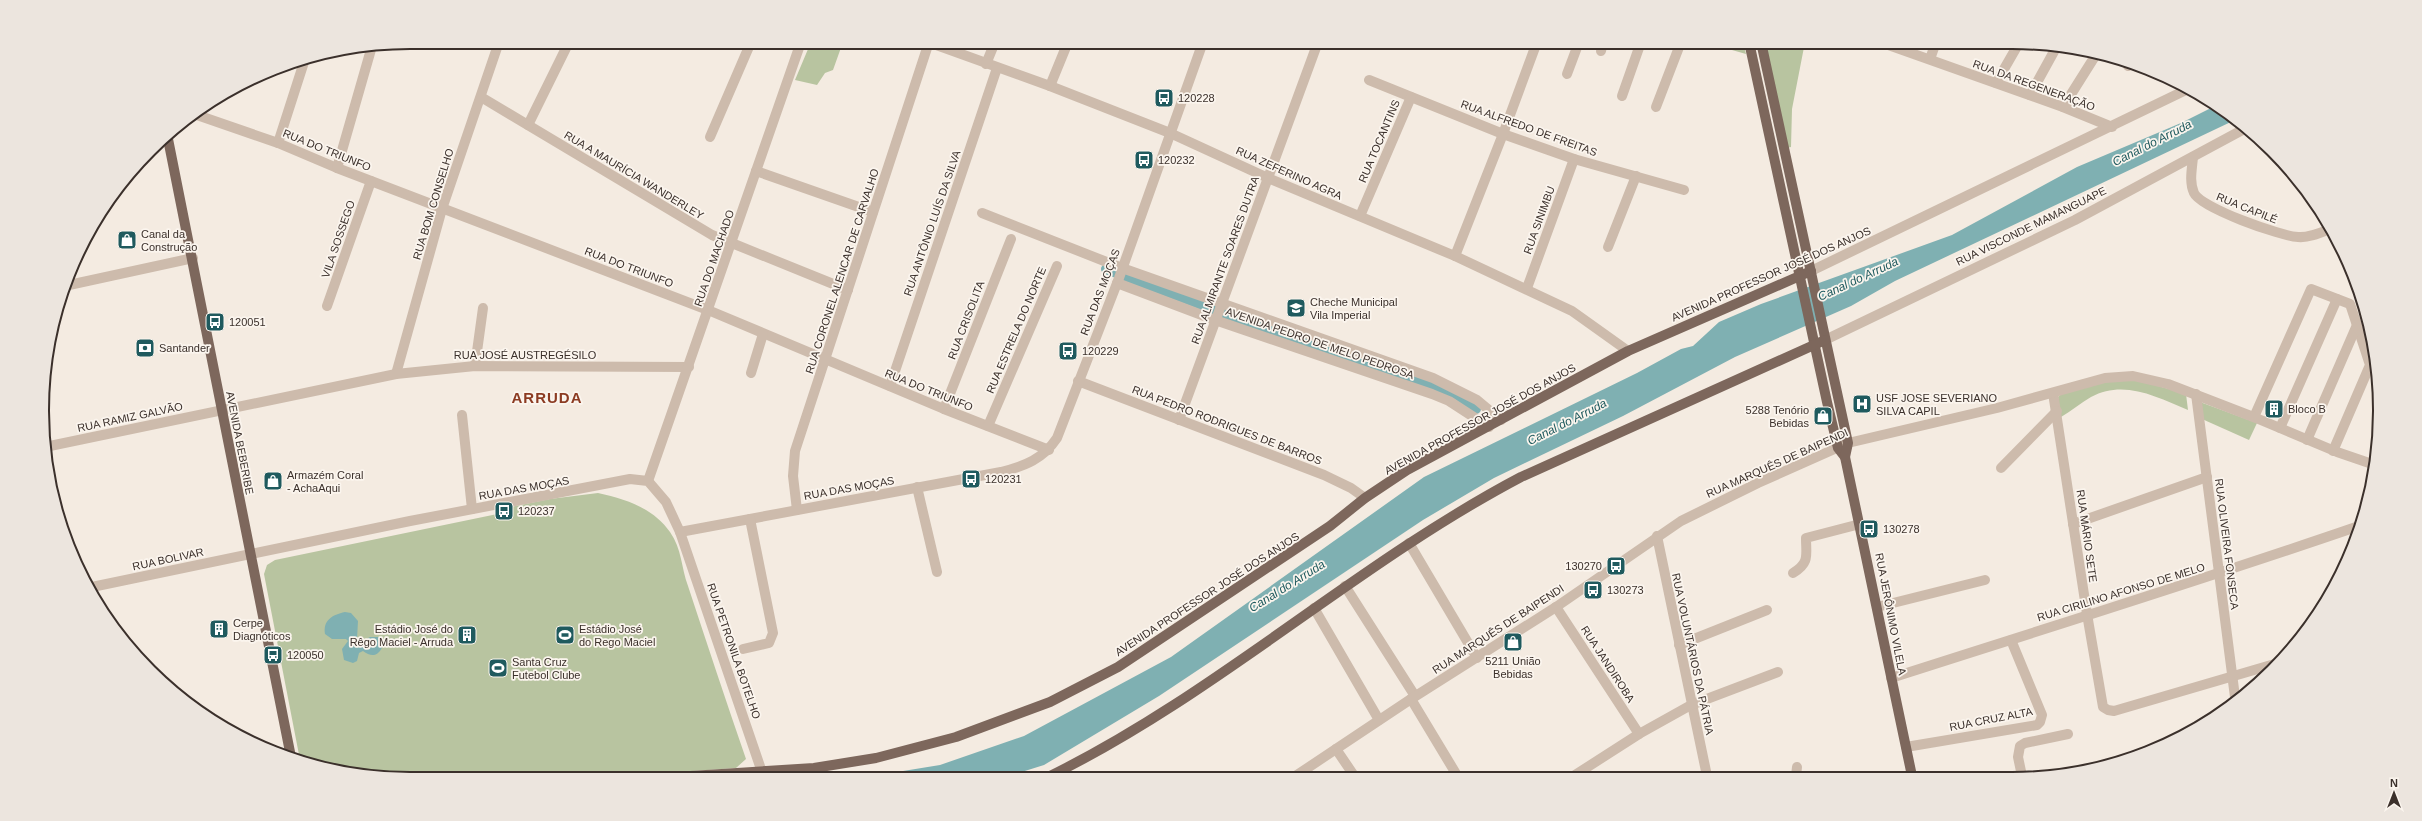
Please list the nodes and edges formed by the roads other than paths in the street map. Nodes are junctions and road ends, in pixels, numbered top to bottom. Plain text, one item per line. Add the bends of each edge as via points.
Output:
1 (497, 49) edge
2 (566, 49) edge
3 (748, 49) edge
4 (798, 49) edge
5 (927, 49) edge
6 (947, 49) edge
7 (992, 49) edge
8 (1065, 49) edge
9 (1200, 49) edge
10 (1315, 49) edge
11 (1534, 49) edge
12 (1576, 49) edge
13 (1639, 49) edge
14 (1678, 49) edge
15 (1752, 49) edge
16 (1763, 49) edge
17 (1901, 49) edge
18 (1934, 49) edge
19 (2015, 49) edge
20 (370, 51) edge
21 (2054, 52) edge
22 (1930, 59) junction
23 (2094, 59) edge
24 (986, 64) junction
25 (304, 65) edge
26 (997, 68) junction
27 (1567, 74) dead end
28 (1369, 80) dead end
29 (1996, 83) junction
30 (1050, 86) junction
31 (2182, 92) edge
32 (2030, 95) junction
33 (1622, 96) dead end
34 (481, 97) junction
35 (1411, 97) junction
36 (1656, 107) dead end
37 (2063, 107) junction
38 (201, 116) edge
39 (528, 125) junction
40 (2112, 127) junction
41 (2240, 131) edge
42 (1170, 133) junction
43 (1504, 134) junction
44 (710, 137) dead end
45 (169, 142) edge
46 (278, 143) junction
47 (2193, 157) junction
48 (1574, 159) junction
49 (337, 168) junction
50 (756, 171) junction
51 (1636, 176) junction
52 (1268, 178) junction
53 (372, 181) junction
54 (1684, 190) dead end
55 (442, 209) junction
56 (873, 212) junction
57 (982, 213) dead end
58 (1360, 216) junction
59 (2326, 231) edge
60 (1011, 239) dead end
61 (731, 244) junction
62 (1608, 247) dead end
63 (1455, 256) junction
64 (193, 258) junction
65 (1057, 266) dead end
66 (1120, 275) junction
67 (1812, 275) junction
68 (1802, 279) junction
69 (72, 284) edge
70 (1528, 288) junction
71 (848, 290) junction
72 (2337, 299) junction
73 (1221, 305) junction
74 (327, 306) dead end
75 (483, 308) dead end
76 (708, 310) junction
77 (1216, 319) junction
78 (2357, 325) junction
79 (1817, 329) junction
80 (763, 334) junction
81 (1825, 340) junction
82 (1815, 344) junction
83 (1628, 351) junction
84 (827, 360) junction
85 (475, 366) junction
86 (689, 367) junction
87 (751, 373) dead end
88 (396, 374) junction
89 (1078, 381) junction
90 (890, 386) junction
91 (2053, 393) junction
92 (2196, 394) junction
93 (944, 409) junction
94 (221, 411) junction
95 (2057, 411) junction
96 (462, 415) dead end
97 (2254, 417) junction
98 (1180, 420) junction
99 (1501, 420) junction
100 (988, 426) junction
101 (1489, 427) junction
102 (2280, 428) junction
103 (2307, 440) junction
104 (1848, 443) junction
105 (51, 446) edge
106 (1838, 448) junction
107 (1049, 450) junction
108 (2333, 451) junction
109 (1845, 457) junction
110 (2369, 463) edge
111 (2001, 468) dead end
112 (2206, 477) junction
113 (648, 481) junction
114 (917, 487) junction
115 (1365, 498) junction
116 (472, 509) junction
117 (797, 510) junction
118 (750, 519) junction
119 (1860, 524) junction
120 (2073, 524) junction
121 (2354, 528) edge
122 (680, 532) junction
123 (1657, 536) junction
124 (1409, 543) junction
125 (250, 554) junction
126 (937, 572) dead end
127 (1793, 573) dead end
128 (2219, 574) junction
129 (1985, 580) dead end
130 (95, 586) edge
131 (1346, 586) junction
132 (1556, 607) junction
133 (1877, 607) junction
134 (1314, 608) junction
135 (1767, 610) dead end
136 (2087, 614) junction
137 (2011, 640) junction
138 (1679, 645) junction
139 (743, 649) dead end
140 (1477, 658) junction
141 (2267, 666) edge
142 (1778, 672) dead end
143 (2231, 675) junction
144 (1892, 678) junction
145 (2235, 695) edge
146 (1413, 698) junction
147 (1691, 704) junction
148 (1379, 720) junction
149 (1639, 734) junction
150 (2068, 734) dead end
151 (1906, 747) junction
152 (1336, 749) junction
153 (290, 751) edge
154 (762, 772) edge
155 (785, 772) edge
156 (1058, 772) edge
157 (1302, 772) edge
158 (1352, 772) edge
159 (1455, 772) edge
160 (1580, 772) edge
161 (1706, 772) edge
162 (1911, 772) edge
163 (2021, 772) edge

1 - 34 street, RUA BOM CONSELHO
2 - 39 street
3 - 44 street
4 - 50 street, RUA DO MACHADO
5 - 56 street, RUA CORONEL ALENCAR DE CARVALHO
6 - 24 street, RUA ZEFERINO AGRA
7 - 24 street
8 - 30 street
9 - 42 street, RUA DAS MOÇAS
10 - 52 street, RUA ALMIRANTE SOARES DUTRA
11 - 43 street
12 - 27 street
13 - 33 street
14 - 36 street
15 - 68 main road
16 - 67 main road
17 - 22 street, RUA DA REGENERAÇÃO
18 - 22 street
19 - 29 street
20 - 49 street
21 - 32 street
22 - 29 street, RUA DA REGENERAÇÃO
23 - 37 street
24 - 26 street, RUA ZEFERINO AGRA
25 - 46 street
26 - 30 street, RUA ZEFERINO AGRA
26 - 90 street, RUA ANTÔNIO LUÍS DA SILVA
28 - 35 street, RUA ALFREDO DE FREITAS
29 - 32 street, RUA DA REGENERAÇÃO
30 - 42 street, RUA ZEFERINO AGRA
31 - 40 street, AVENIDA PROFESSOR JOSÉ DOS ANJOS
32 - 37 street, RUA DA REGENERAÇÃO
34 - 39 street, RUA A MAURÍCIA WANDERLEY
34 - 55 street, RUA BOM CONSELHO
35 - 43 street, RUA ALFREDO DE FREITAS
35 - 58 street, RUA TOCANTINS
37 - 40 street, RUA DA REGENERAÇÃO
38 - 46 street, RUA DO TRIUNFO
39 - 61 street, RUA A MAURÍCIA WANDERLEY
40 - 67 street, AVENIDA PROFESSOR JOSÉ DOS ANJOS
41 - 47 street, RUA VISCONDE MAMANGUAPE
42 - 52 street, RUA ZEFERINO AGRA
42 - 66 street, RUA DAS MOÇAS
43 - 48 street, RUA ALFREDO DE FREITAS
43 - 63 street
45 - 64 main road, AVENIDA BEBERIBE
46 - 49 street, RUA DO TRIUNFO
47 - 59 street, RUA CAPILÉ via 2191,181 2194,193 2209,206 2279,233 2299,237 2314,236
47 - 81 street, RUA VISCONDE MAMANGUAPE via 2074,220
48 - 51 street, RUA ALFREDO DE FREITAS
48 - 70 street, RUA SINIMBU
49 - 53 street, RUA DO TRIUNFO
50 - 56 street
50 - 61 street, RUA DO MACHADO
51 - 54 street, RUA ALFREDO DE FREITAS
51 - 62 street
52 - 58 street, RUA ZEFERINO AGRA
52 - 73 street, RUA ALMIRANTE SOARES DUTRA
53 - 55 street, RUA DO TRIUNFO
53 - 74 street, VILA SOSSEGO
55 - 76 street, RUA DO TRIUNFO
55 - 88 street, RUA BOM CONSELHO
56 - 71 street, RUA CORONEL ALENCAR DE CARVALHO
57 - 66 street via 1111,264
58 - 63 street, RUA ZEFERINO AGRA
60 - 93 street, RUA CRISOLITA
61 - 71 street, RUA A MAURÍCIA WANDERLEY
61 - 76 street, RUA DO MACHADO
63 - 70 street, RUA ZEFERINO AGRA
64 - 69 street
64 - 94 main road, AVENIDA BEBERIBE
65 - 100 street, RUA ESTRELA DO NORTE
66 - 73 street
66 - 77 street, AVENIDA PEDRO DE MELO PEDROSA
66 - 89 street, RUA DAS MOÇAS
67 - 68 main road, AVENIDA PROFESSOR JOSÉ DOS ANJOS
67 - 79 main road
68 - 79 main road
68 - 83 main road, AVENIDA PROFESSOR JOSÉ DOS ANJOS
70 - 83 street, RUA ZEFERINO AGRA via 1572,311
71 - 84 street, RUA CORONEL ALENCAR DE CARVALHO
72 - 78 street via 2350,304
72 - 97 street via 2311,289
72 - 102 street
73 - 77 street, RUA ALMIRANTE SOARES DUTRA
73 - 99 street via 1453,387
75 - 85 street
76 - 80 street, RUA DO TRIUNFO
76 - 86 street, RUA DO MACHADO
77 - 98 street, RUA ALMIRANTE SOARES DUTRA
77 - 101 street, AVENIDA PEDRO DE MELO PEDROSA via 1432,394 1449,401
78 - 103 street
78 - 108 street via 2370,365
79 - 81 main road, RUA JERÔNIMO VILELA
79 - 82 main road, RUA JERÔNIMO VILELA
80 - 84 street, RUA DO TRIUNFO
80 - 87 street
81 - 82 main road
81 - 104 main road, RUA JERÔNIMO VILELA
82 - 106 main road, RUA JERÔNIMO VILELA
82 - 124 main road via 1520,477 1473,502
83 - 99 main road, AVENIDA PROFESSOR JOSÉ DOS ANJOS
84 - 90 street, RUA DO TRIUNFO
84 - 117 street, RUA CORONEL ALENCAR DE CARVALHO via 794,458 793,476
85 - 86 street, RUA JOSÉ AUSTREGÉSILO
85 - 88 street, RUA JOSÉ AUSTREGÉSILO
86 - 113 street, RUA DO MACHADO
88 - 94 street, RUA JOSÉ AUSTREGÉSILO
89 - 98 street, RUA PEDRO RODRIGUES DE BARROS
89 - 107 street, RUA DAS MOÇAS via 1057,438
90 - 93 street, RUA DO TRIUNFO
91 - 92 street, RUA MARQUÊS DE BAIPENDI via 2121,376 2152,379
91 - 95 street, RUA MÁRIO SETE
91 - 104 street, RUA MARQUÊS DE BAIPENDI
92 - 97 street, RUA MARQUÊS DE BAIPENDI
92 - 112 street, RUA OLIVEIRA FONSECA
93 - 100 street, RUA DO TRIUNFO
94 - 105 street, RUA RAMIZ GALVÃO
94 - 125 main road, AVENIDA BEBERIBE
95 - 111 street
95 - 120 street, RUA MÁRIO SETE
96 - 116 street
97 - 102 street, RUA MARQUÊS DE BAIPENDI
98 - 115 street, RUA PEDRO RODRIGUES DE BARROS via 1338,481
99 - 101 main road, AVENIDA PROFESSOR JOSÉ DOS ANJOS
100 - 107 street, RUA DO TRIUNFO
101 - 115 main road, AVENIDA PROFESSOR JOSÉ DOS ANJOS via 1407,470
102 - 103 street, RUA MARQUÊS DE BAIPENDI
103 - 108 street, RUA MARQUÊS DE BAIPENDI
104 - 106 street, RUA MARQUÊS DE BAIPENDI
104 - 109 main road, RUA JERÔNIMO VILELA
106 - 109 main road, RUA JERÔNIMO VILELA
106 - 123 street, RUA MARQUÊS DE BAIPENDI via 1712,505
107 - 114 street, RUA DAS MOÇAS via 1021,467
108 - 110 street, RUA MARQUÊS DE BAIPENDI
109 - 119 main road, RUA JERÔNIMO VILELA
112 - 120 street
112 - 128 street, RUA OLIVEIRA FONSECA
113 - 116 street, RUA DAS MOÇAS via 630,479
113 - 122 street via 666,502
114 - 117 street, RUA DAS MOÇAS
114 - 126 street
115 - 155 main road, AVENIDA PROFESSOR JOSÉ DOS ANJOS via 1330,526 1118,667 1050,702 956,736 876,758
116 - 125 street, RUA DAS MOÇAS
117 - 118 street, RUA DAS MOÇAS
118 - 122 street, RUA DAS MOÇAS
118 - 139 street via 773,633 769,643
119 - 127 street via 1806,538 1806,559 1803,568
119 - 133 main road, RUA JERÔNIMO VILELA
120 - 136 street, RUA MÁRIO SETE
121 - 128 street, RUA CIRILINO AFONSO DE MELO
122 - 154 street, RUA PETRONILA BOTELHO
123 - 132 street, RUA MARQUÊS DE BAIPENDI
123 - 138 street, RUA VOLUNTÁRIOS DA PÁTRIA
124 - 131 main road
124 - 140 street
125 - 130 street, RUA BOLIVAR
125 - 153 main road, AVENIDA BEBERIBE
128 - 136 street, RUA CIRILINO AFONSO DE MELO
128 - 143 street, RUA OLIVEIRA FONSECA
129 - 133 street
131 - 134 main road
131 - 146 street
132 - 140 street, RUA MARQUÊS DE BAIPENDI
132 - 149 street, RUA JANDIROBA
133 - 144 main road, RUA JERÔNIMO VILELA
134 - 148 street
134 - 156 main road via 1144,725
135 - 138 street
136 - 137 street, RUA CIRILINO AFONSO DE MELO
136 - 143 street, RUA MÁRIO SETE via 2103,706 2108,710 2114,711
137 - 144 street, RUA CIRILINO AFONSO DE MELO
137 - 151 street, RUA CRUZ ALTA via 2042,714 2040,722
138 - 147 street, RUA VOLUNTÁRIOS DA PÁTRIA
140 - 146 street, RUA MARQUÊS DE BAIPENDI
141 - 143 street
142 - 147 street
143 - 145 street, RUA OLIVEIRA FONSECA
144 - 151 main road, RUA JERÔNIMO VILELA
146 - 148 street, RUA MARQUÊS DE BAIPENDI
146 - 159 street
147 - 149 street
147 - 161 street, RUA VOLUNTÁRIOS DA PÁTRIA
148 - 152 street, RUA MARQUÊS DE BAIPENDI
149 - 160 street
150 - 163 street via 2020,746 2018,757
151 - 162 main road, RUA JERÔNIMO VILELA
152 - 157 street, RUA MARQUÊS DE BAIPENDI
152 - 158 street

